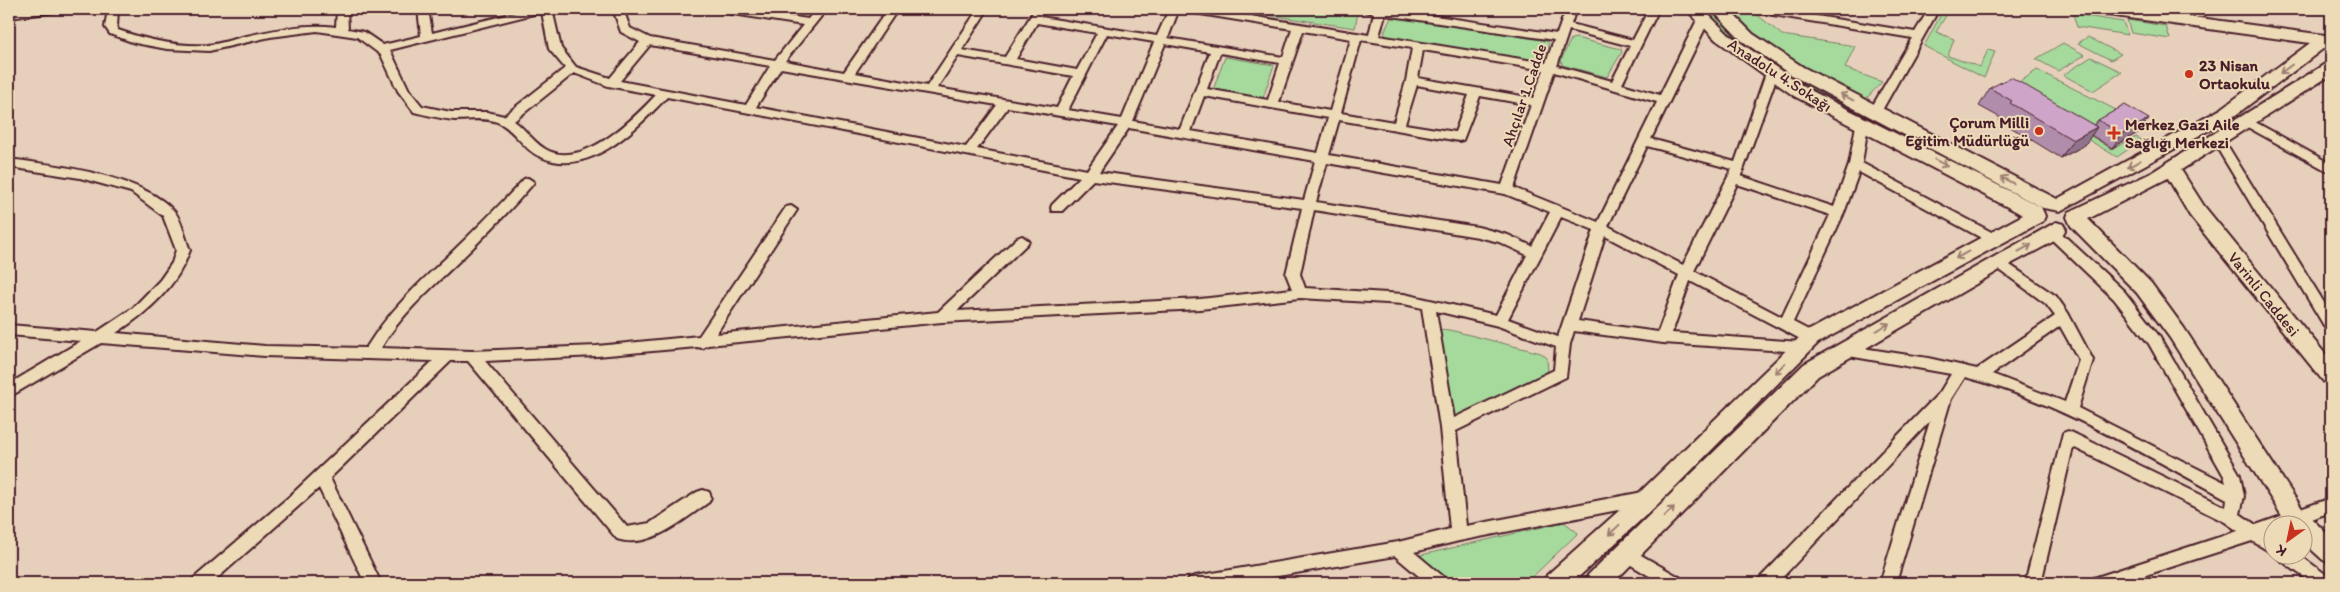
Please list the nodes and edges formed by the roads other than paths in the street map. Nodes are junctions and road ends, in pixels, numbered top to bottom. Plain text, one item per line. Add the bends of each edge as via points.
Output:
1 (56, 9) edge
2 (113, 9) edge
3 (342, 9) edge
4 (423, 9) edge
5 (543, 9) edge
6 (547, 9) edge
7 (618, 9) edge
8 (720, 9) edge
9 (822, 9) edge
10 (893, 9) edge
11 (983, 9) edge
12 (1174, 9) edge
13 (1188, 9) edge
14 (1368, 9) edge
15 (1571, 9) edge
16 (1654, 9) edge
17 (1719, 9) edge
18 (1755, 9) edge
19 (1934, 9) edge
20 (2100, 9) edge
21 (2154, 9) edge
22 (1381, 10) edge
23 (2200, 12) edge
24 (1037, 14) edge
25 (1444, 14) edge
26 (1699, 14) edge
27 (9, 15) edge
28 (811, 23) junction
29 (1299, 26) junction
30 (342, 30) junction
31 (1103, 31) junction
32 (1562, 32) junction
33 (427, 36) junction
34 (1357, 36) junction
35 (1920, 36) junction
36 (2330, 38) edge
37 (1373, 39) junction
38 (647, 41) junction
39 (1161, 41) junction
40 (1636, 44) junction
41 (1418, 48) junction
42 (380, 49) junction
43 (1216, 50) junction
44 (955, 52) junction
45 (1009, 61) junction
46 (1286, 61) junction
47 (778, 63) junction
48 (1549, 67) junction
49 (2331, 68) edge
50 (572, 69) junction
51 (1772, 73) junction
52 (1080, 74) junction
53 (848, 75) junction
54 (1412, 82) junction
55 (612, 83) junction
56 (1616, 84) junction
57 (930, 90) junction
58 (1201, 92) junction
59 (665, 93) junction
60 (1475, 93) junction
61 (1665, 100) junction
62 (1005, 103) junction
63 (1538, 103) junction
64 (1272, 105) junction
65 (749, 109) junction
66 (1875, 112) junction
67 (1060, 113) junction
68 (1335, 116) junction
69 (2246, 120) junction
70 (506, 121) junction
71 (1126, 124) junction
72 (1862, 125) junction
73 (1399, 126) junction
74 (1184, 134) junction
75 (1645, 141) junction
76 (2225, 151) dead end
77 (969, 152) junction
78 (1322, 159) junction
79 (9, 163) edge
80 (1855, 165) junction
81 (2171, 168) junction
82 (2331, 169) edge
83 (1736, 172) junction
84 (1090, 175) junction
85 (2155, 178) junction
86 (528, 182) dead end
87 (1507, 190) junction
88 (1309, 205) junction
89 (1057, 208) dead end
90 (2045, 209) junction
91 (791, 210) dead end
92 (2197, 211) junction
93 (1557, 212) junction
94 (1838, 213) junction
95 (2066, 226) junction
96 (1601, 228) junction
97 (1992, 238) junction
98 (1022, 241) dead end
99 (1534, 253) junction
100 (1998, 262) junction
101 (1686, 273) junction
102 (1300, 293) junction
103 (1428, 305) junction
104 (942, 317) junction
105 (2063, 317) junction
106 (1500, 321) junction
107 (1569, 325) junction
108 (1785, 325) junction
109 (2331, 325) edge
110 (9, 330) edge
111 (100, 337) junction
112 (1663, 338) junction
113 (702, 342) junction
114 (1806, 342) junction
115 (1563, 344) junction
116 (1843, 350) junction
117 (370, 354) junction
118 (447, 356) junction
119 (472, 356) junction
120 (1961, 371) junction
121 (1978, 376) junction
122 (2331, 376) edge
123 (9, 391) edge
124 (1945, 396) junction
125 (2070, 411) junction
126 (1448, 428) junction
127 (322, 478) junction
128 (2236, 496) junction
129 (703, 497) dead end
130 (1648, 498) junction
131 (2331, 505) edge
132 (2289, 514) edge
133 (2312, 514) edge
134 (2231, 517) junction
135 (2262, 531) edge
136 (1459, 534) junction
137 (2256, 534) junction
138 (2312, 537) edge
139 (2262, 538) edge
140 (1398, 549) junction
141 (2331, 553) edge
142 (1627, 554) junction
143 (2299, 564) edge
144 (200, 583) edge
145 (373, 583) edge
146 (1195, 583) edge
147 (1439, 583) edge
148 (1556, 583) edge
149 (1597, 583) edge
150 (1675, 583) edge
151 (1766, 583) edge
152 (1888, 583) edge
153 (2033, 583) edge
154 (2100, 583) edge
155 (2325, 583) edge

1 - 27 street
2 - 30 street via 111,27 114,32 167,46 209,48 296,30
3 - 30 street
4 - 33 street
5 - 33 street
6 - 50 street via 555,49
7 - 38 street via 626,30
8 - 28 street
9 - 28 street
10 - 53 street
11 - 44 street
12 - 39 street
13 - 29 street
14 - 22 street
15 - 32 street, Ahçılar 1.Cadde
16 - 40 street
66 -> 17 main road, Anadolu 4.Sokağı via 1770,54
18 - 35 street
19 - 35 street
20 - 36 main road
21 - 23 main road
22 - 25 street
22 - 37 street
23 - 36 main road
24 - 31 street
24 - 45 street
25 - 32 street
26 - 51 main road, Anadolu 4.Sokağı via 1722,37
26 - 61 street
28 - 47 street
29 - 34 street
29 - 46 street
30 - 42 street via 360,34
31 - 39 street
31 - 52 street
32 - 40 street
32 - 48 street, Ahçılar 1.Cadde
33 - 42 street
34 - 37 street
34 - 68 street
35 - 66 street
36 -> 90 main road via 2228,113
37 - 41 street
38 - 47 street
38 - 55 street
39 - 43 street
39 - 71 street
40 - 56 street
41 - 48 street
41 - 54 street
42 - 70 street via 386,53 404,91 418,109 454,116 496,117
43 - 46 street
43 - 58 street
44 - 45 street
44 - 57 street
45 - 52 street
46 - 64 street
47 - 53 street
47 - 65 street
48 - 56 street
48 - 63 street, Ahçılar 1.Cadde
49 - 69 main road
50 - 55 street
50 - 70 street
51 - 72 main road, Anadolu 4.Sokağı
51 - 83 street
52 - 67 street
53 - 57 street
54 - 60 street
54 - 73 street
55 - 59 street
56 - 61 street
57 - 62 street
58 - 64 street
58 - 74 street
59 - 65 street
59 - 70 street via 620,135 575,158 546,155
60 - 63 street
60 - 73 street via 1459,137
61 - 75 street
62 - 67 street
62 - 77 street
63 - 87 street, Ahçılar 1.Cadde
64 - 68 street
65 - 77 street
90 -> 66 main road, Anadolu 4.Sokağı
67 - 71 street
68 - 73 street
68 - 78 street
69 - 81 main road
69 - 82 street
71 - 74 street
71 - 84 street
72 - 80 street
72 -> 90 main road, Anadolu 4.Sokağı
74 - 78 street
75 - 83 street
75 - 96 street
76 - 109 street
77 - 84 street
78 - 87 street
78 - 88 street
79 - 111 street via 80,174 136,189 169,214 183,250 178,264 138,312
80 - 94 street
80 - 97 street
81 - 85 main road
81 - 92 main road, Varinli Caddesi
83 - 94 street
83 - 101 street
84 - 88 street
84 - 89 street
85 - 92 main road, Varinli Caddesi
85 - 95 main road
86 - 117 street via 403,308 386,327
87 - 93 street
88 - 99 street via 1478,232 1504,238
88 - 102 street via 1293,274
90 - 95 main road
90 - 95 main road via 2044,224
90 - 97 main road
91 - 113 street
92 - 122 main road, Varinli Caddesi
93 - 96 street
93 - 99 street
94 - 108 street
100 -> 95 main road
95 - 128 street via 2154,340 2232,475
95 - 132 main road via 2101,250 2144,288 2177,333
96 - 101 street
96 - 107 street
97 -> 114 main road
98 - 104 street
99 - 106 street
100 - 105 street via 2051,300
116 -> 100 main road
101 - 108 street
101 - 112 street
102 - 103 street via 1404,299
102 - 104 street via 1200,304
103 - 106 street
103 - 126 street
104 - 113 street
105 - 121 street
105 - 125 street via 2086,360
106 - 115 street
107 - 112 street
107 - 115 street
108 - 114 street
110 - 111 street
111 - 117 street via 265,351
111 - 123 street
112 - 114 street
113 - 119 street via 597,351
114 -> 130 main road
115 - 126 street via 1561,373
116 - 120 street
142 -> 116 main road via 1811,370
117 - 118 street
118 - 119 street
118 - 127 street
119 - 129 street via 623,534 635,536 655,529
120 - 121 street
120 - 124 street
121 - 125 street
124 - 151 street
124 - 152 street
125 - 128 street
126 - 136 street
127 - 144 street
127 - 145 street
128 - 134 street
130 - 136 street
130 -> 148 main road
131 - 133 street
134 - 137 street
134 - 153 street via 2068,437
135 - 137 street
136 - 140 street
137 - 139 street
137 - 154 street
138 - 141 main road
140 - 146 street
140 - 147 street
142 - 149 main road
142 - 150 street
143 - 155 street

